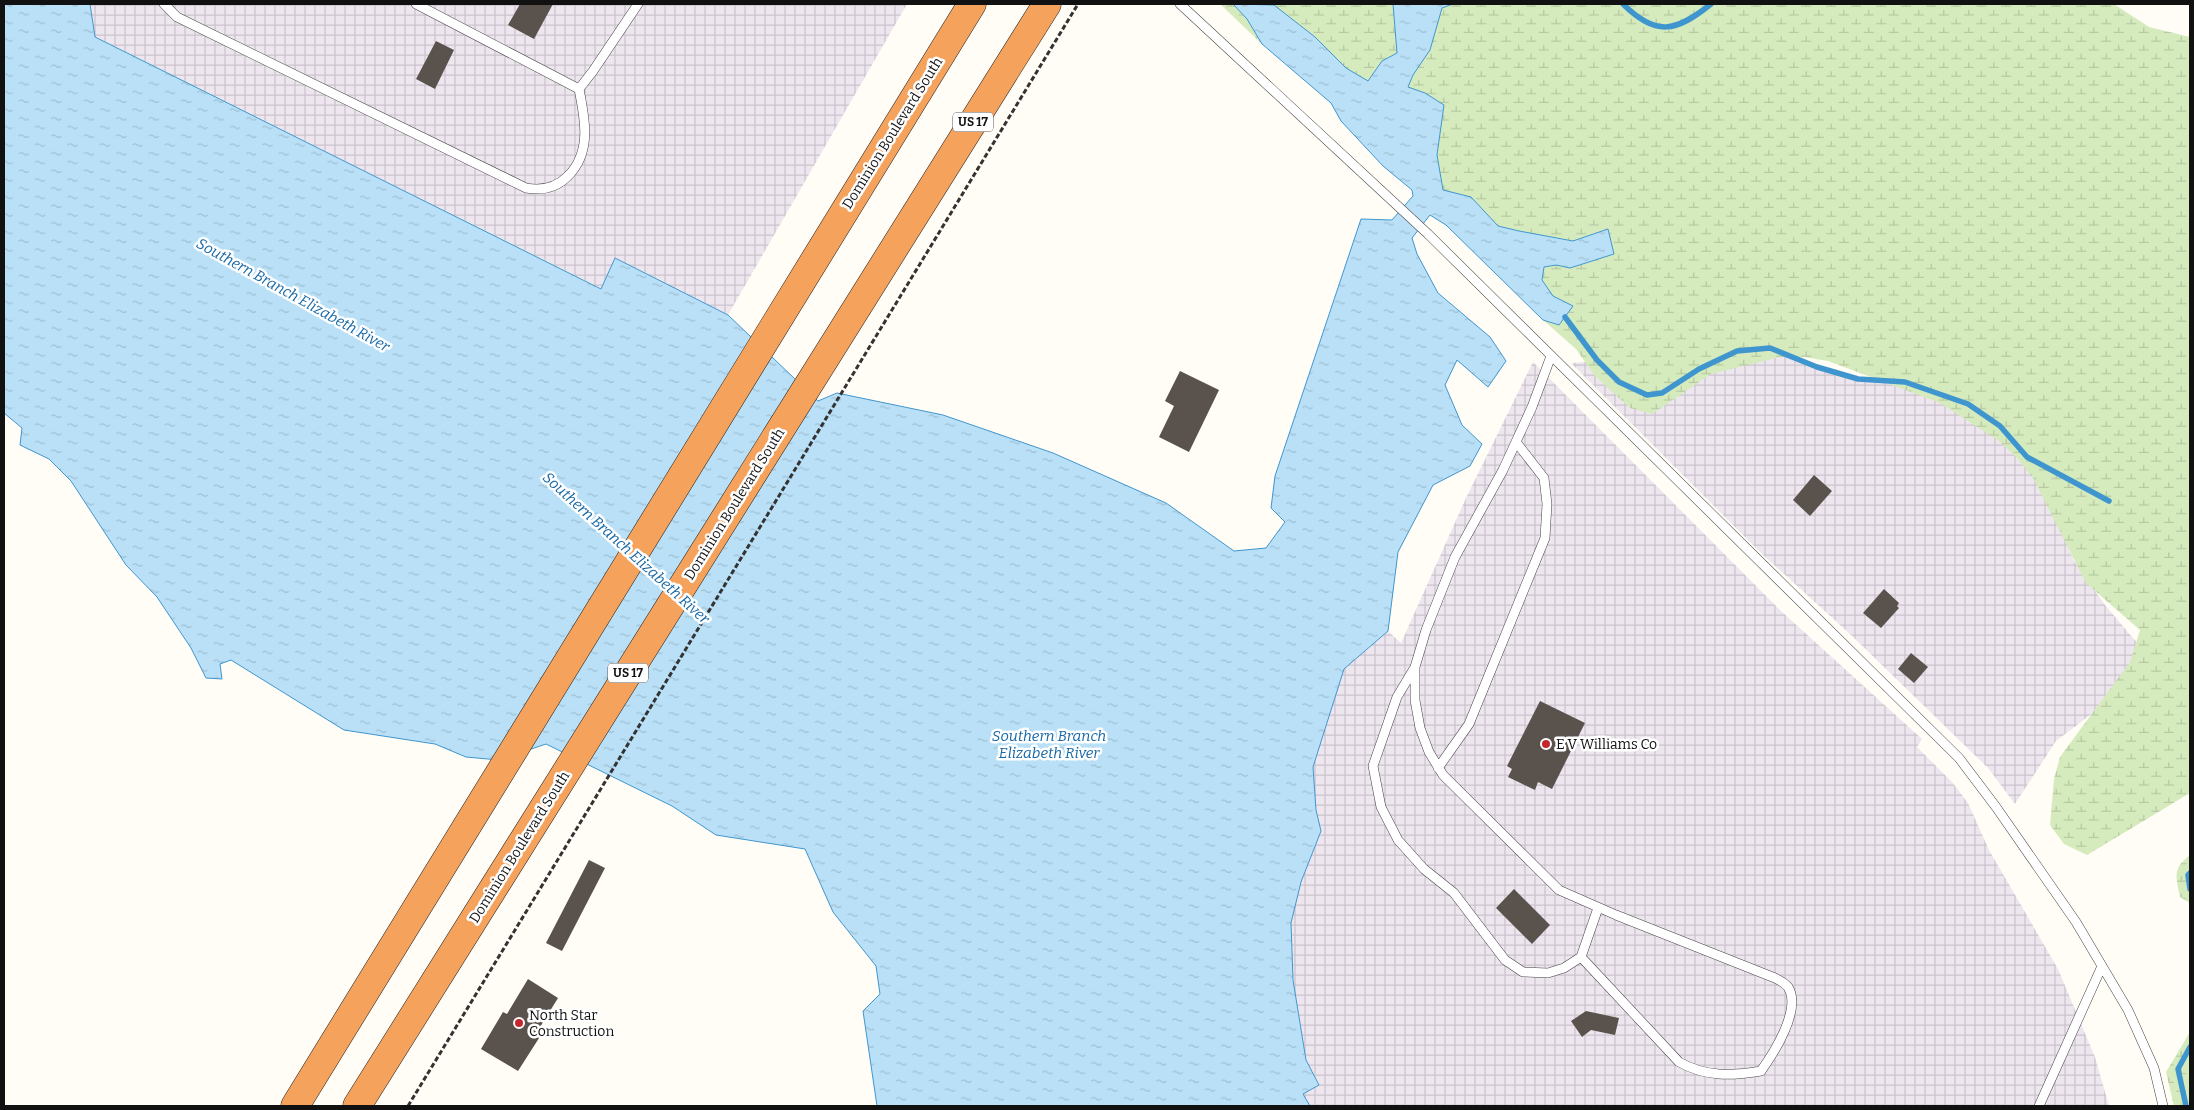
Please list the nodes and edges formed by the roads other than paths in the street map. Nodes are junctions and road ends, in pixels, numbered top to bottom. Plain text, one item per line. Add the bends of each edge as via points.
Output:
1 (164, 4) edge
2 (416, 4) edge
3 (638, 4) edge
4 (972, 4) edge
5 (1046, 4) edge
6 (1180, 4) edge
7 (579, 89) junction
8 (1551, 356) junction
9 (1516, 442) junction
10 (1415, 667) junction
11 (1438, 768) junction
12 (1598, 908) junction
13 (1581, 957) junction
14 (2102, 966) junction
15 (295, 1106) edge
16 (357, 1106) edge
17 (2039, 1106) edge
18 (2163, 1106) edge

1 - 7 lane via 177,17 526,188 541,191 562,182 577,166 584,148 585,120
2 - 7 lane
3 - 7 lane
4 - 15 highway, Dominion Boulevard South
5 - 16 highway, Dominion Boulevard South / US 17
6 - 8 lane via 1428,234
8 - 9 lane
8 - 14 lane via 1959,758 2076,922
9 - 10 lane via 1455,557
9 - 11 lane via 1544,478 1547,504 1545,538 1473,716
10 - 11 lane via 1415,700 1420,728
10 - 13 lane via 1397,697 1373,766 1381,808 1398,840 1424,869 1454,893 1505,960 1523,972 1548,973
11 - 12 lane via 1559,890
12 - 13 lane
12 - 13 lane via 1787,985 1792,1005 1779,1046 1761,1071 1723,1076 1690,1068 1679,1062
14 - 17 lane
14 - 18 lane via 2128,1010 2154,1068

